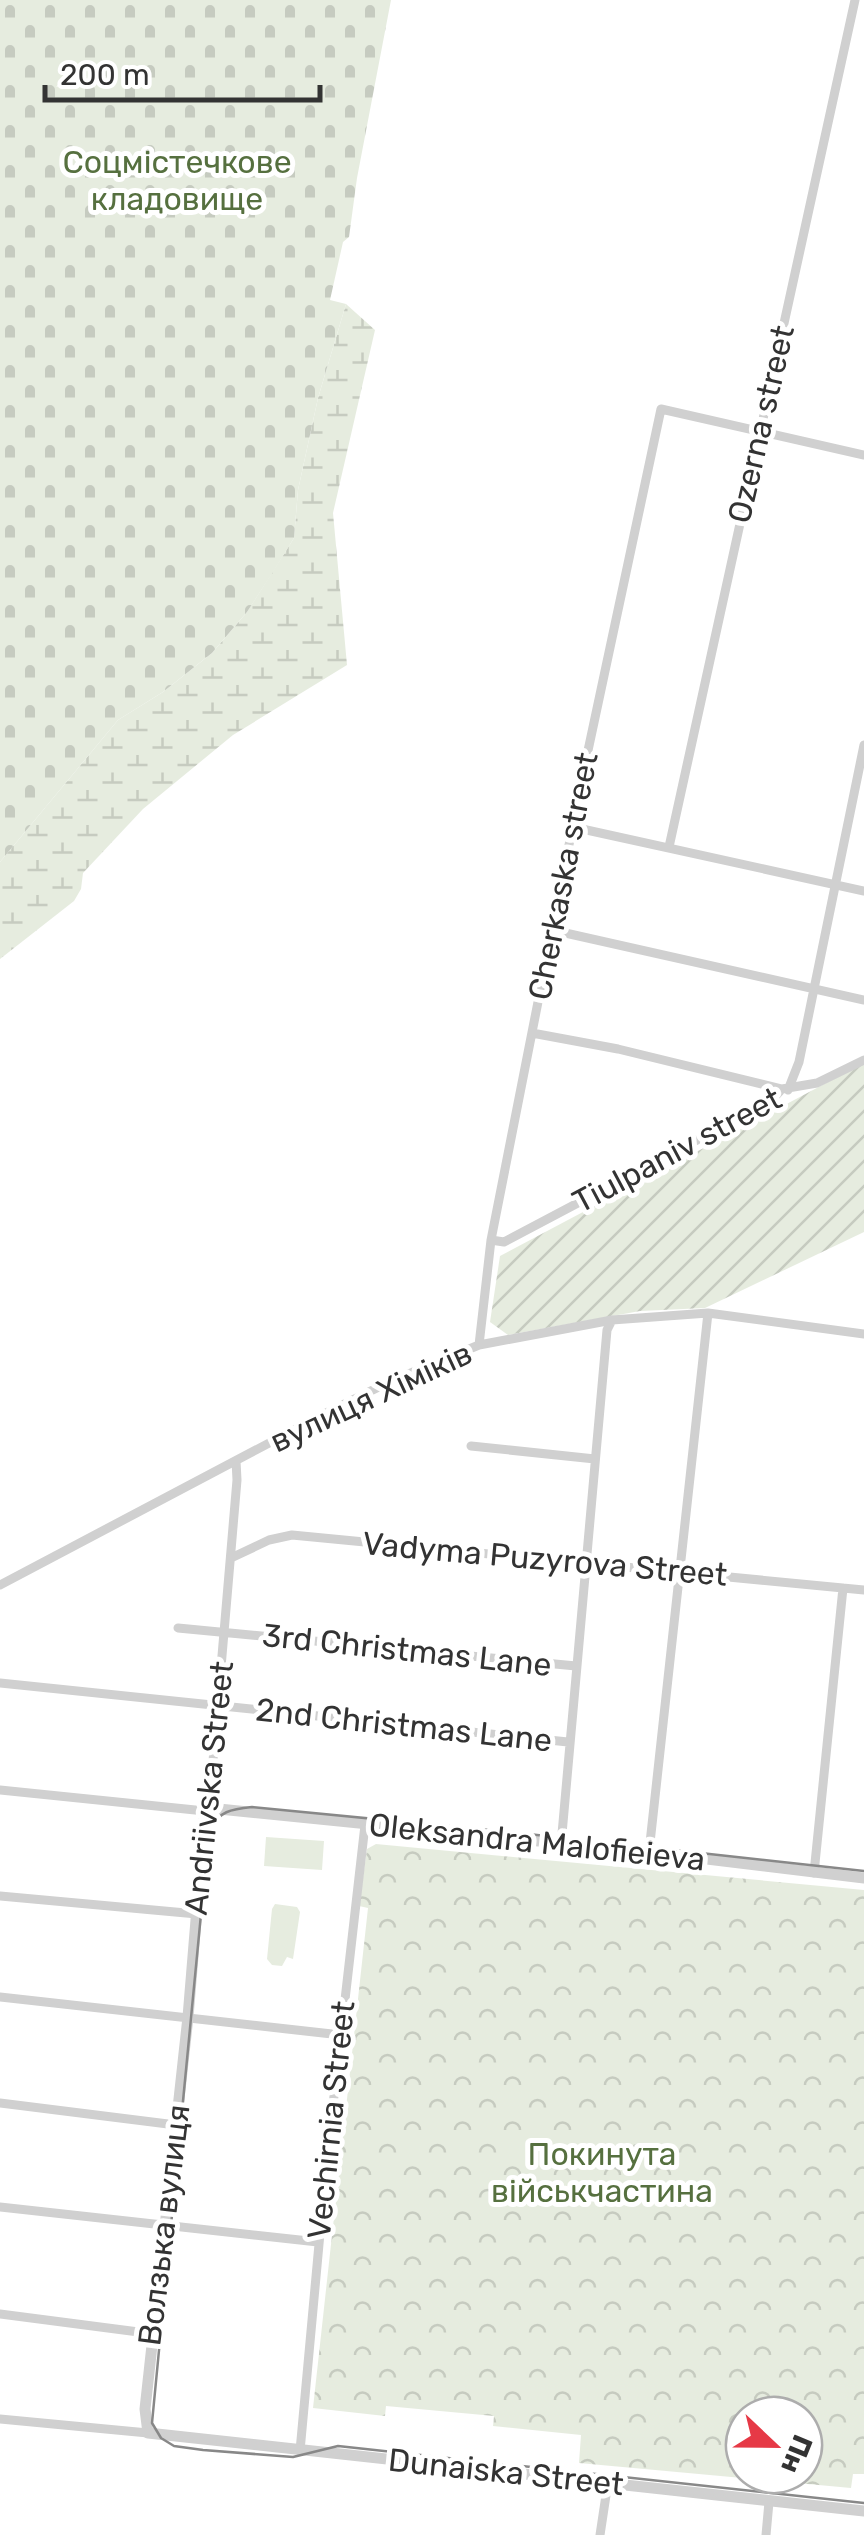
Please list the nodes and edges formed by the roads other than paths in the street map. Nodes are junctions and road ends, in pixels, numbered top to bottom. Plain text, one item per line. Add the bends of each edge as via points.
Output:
1 (855, 0) edge
2 (759, 430) junction
3 (864, 456) edge
4 (864, 745) edge
5 (573, 827) junction
6 (669, 848) junction
7 (833, 884) junction
8 (864, 891) edge
9 (552, 930) junction
10 (812, 988) junction
11 (864, 1000) edge
12 (532, 1033) junction
13 (864, 1060) edge
14 (785, 1089) junction
15 (491, 1240) junction
16 (708, 1313) junction
17 (612, 1320) junction
18 (864, 1334) edge
19 (479, 1345) junction
20 (472, 1446) dead end
21 (595, 1459) junction
22 (236, 1462) junction
23 (231, 1558) junction
24 (585, 1563) junction
25 (678, 1570) junction
26 (0, 1585) edge
27 (843, 1588) junction
28 (864, 1590) edge
29 (178, 1628) dead end
30 (224, 1632) junction
31 (576, 1666) junction
32 (0, 1683) edge
33 (217, 1706) junction
34 (568, 1742) junction
35 (0, 1790) edge
36 (207, 1809) junction
37 (365, 1825) junction
38 (561, 1845) junction
39 (649, 1852) junction
40 (814, 1873) junction
41 (864, 1878) edge
42 (0, 1896) edge
43 (197, 1914) junction
44 (0, 1998) edge
45 (188, 2018) junction
46 (340, 2035) junction
47 (0, 2103) edge
48 (176, 2125) junction
49 (0, 2208) edge
50 (163, 2224) junction
51 (318, 2242) junction
52 (0, 2314) edge
53 (154, 2334) junction
54 (0, 2418) edge
55 (148, 2434) junction
56 (300, 2451) junction
57 (608, 2482) junction
58 (769, 2502) junction
59 (864, 2511) edge
60 (600, 2535) edge
61 (766, 2535) edge

1 - 2 street, Ozerna street
2 - 3 street
2 - 5 street, Cherkaska street via 661,409
2 - 6 street, Ozerna street
4 - 7 street
5 - 6 street
5 - 9 street, Cherkaska street
6 - 7 street
7 - 8 street
7 - 10 street
9 - 10 street
9 - 12 street, Cherkaska street
10 - 11 street
10 - 14 street via 799,1062
12 - 14 street
12 - 15 street, Cherkaska street
13 - 14 street, Tiulpaniv street via 818,1083
14 - 15 street, Tiulpaniv street via 529,1230 504,1242
15 - 19 street, Cherkaska street
16 - 17 street, вулиця Хіміків
16 - 18 street, вулиця Хіміків
16 - 25 street
17 - 19 street, вулиця Хіміків
17 - 21 street
19 - 22 street, вулиця Хіміків via 388,1382
20 - 21 street
21 - 24 street
22 - 23 street, Andriivska Street
22 - 26 street, вулиця Хіміків
23 - 24 street, Vadyma Puzyrova Street via 292,1534
23 - 30 street, Andriivska Street
24 - 25 street, Vadyma Puzyrova Street
24 - 31 street
25 - 27 street, Vadyma Puzyrova Street
25 - 39 street
27 - 28 street, Vadyma Puzyrova Street
27 - 40 street
29 - 30 street, 3rd Christmas Lane
30 - 31 street, 3rd Christmas Lane
30 - 33 street, Andriivska Street
31 - 34 street
32 - 33 street, 2nd Christmas Lane
33 - 34 street, 2nd Christmas Lane
33 - 36 street, Andriivska Street
34 - 38 street
35 - 36 street, Oleksandra Malofieieva
36 - 37 street, Oleksandra Malofieieva
36 - 43 street, Andriivska Street
37 - 38 street, Oleksandra Malofieieva
37 - 46 street, Vechirnia Street
38 - 39 street, Oleksandra Malofieieva
39 - 40 street, Oleksandra Malofieieva
40 - 41 street, Oleksandra Malofieieva
42 - 43 street
43 - 45 street, Andriivska Street
44 - 45 street
45 - 46 street
45 - 48 street, Волзька вулиця
46 - 51 street, Vechirnia Street
47 - 48 street
48 - 50 street, Волзька вулиця
49 - 50 street
50 - 51 street
50 - 53 street, Волзька вулиця
51 - 56 street, Vechirnia Street
52 - 53 street
53 - 55 street, Волзька вулиця
54 - 55 street
55 - 56 street, Dunaiska Street
56 - 57 street, Dunaiska Street
57 - 58 street, Dunaiska Street
57 - 60 street
58 - 59 street, Dunaiska Street
58 - 61 street

